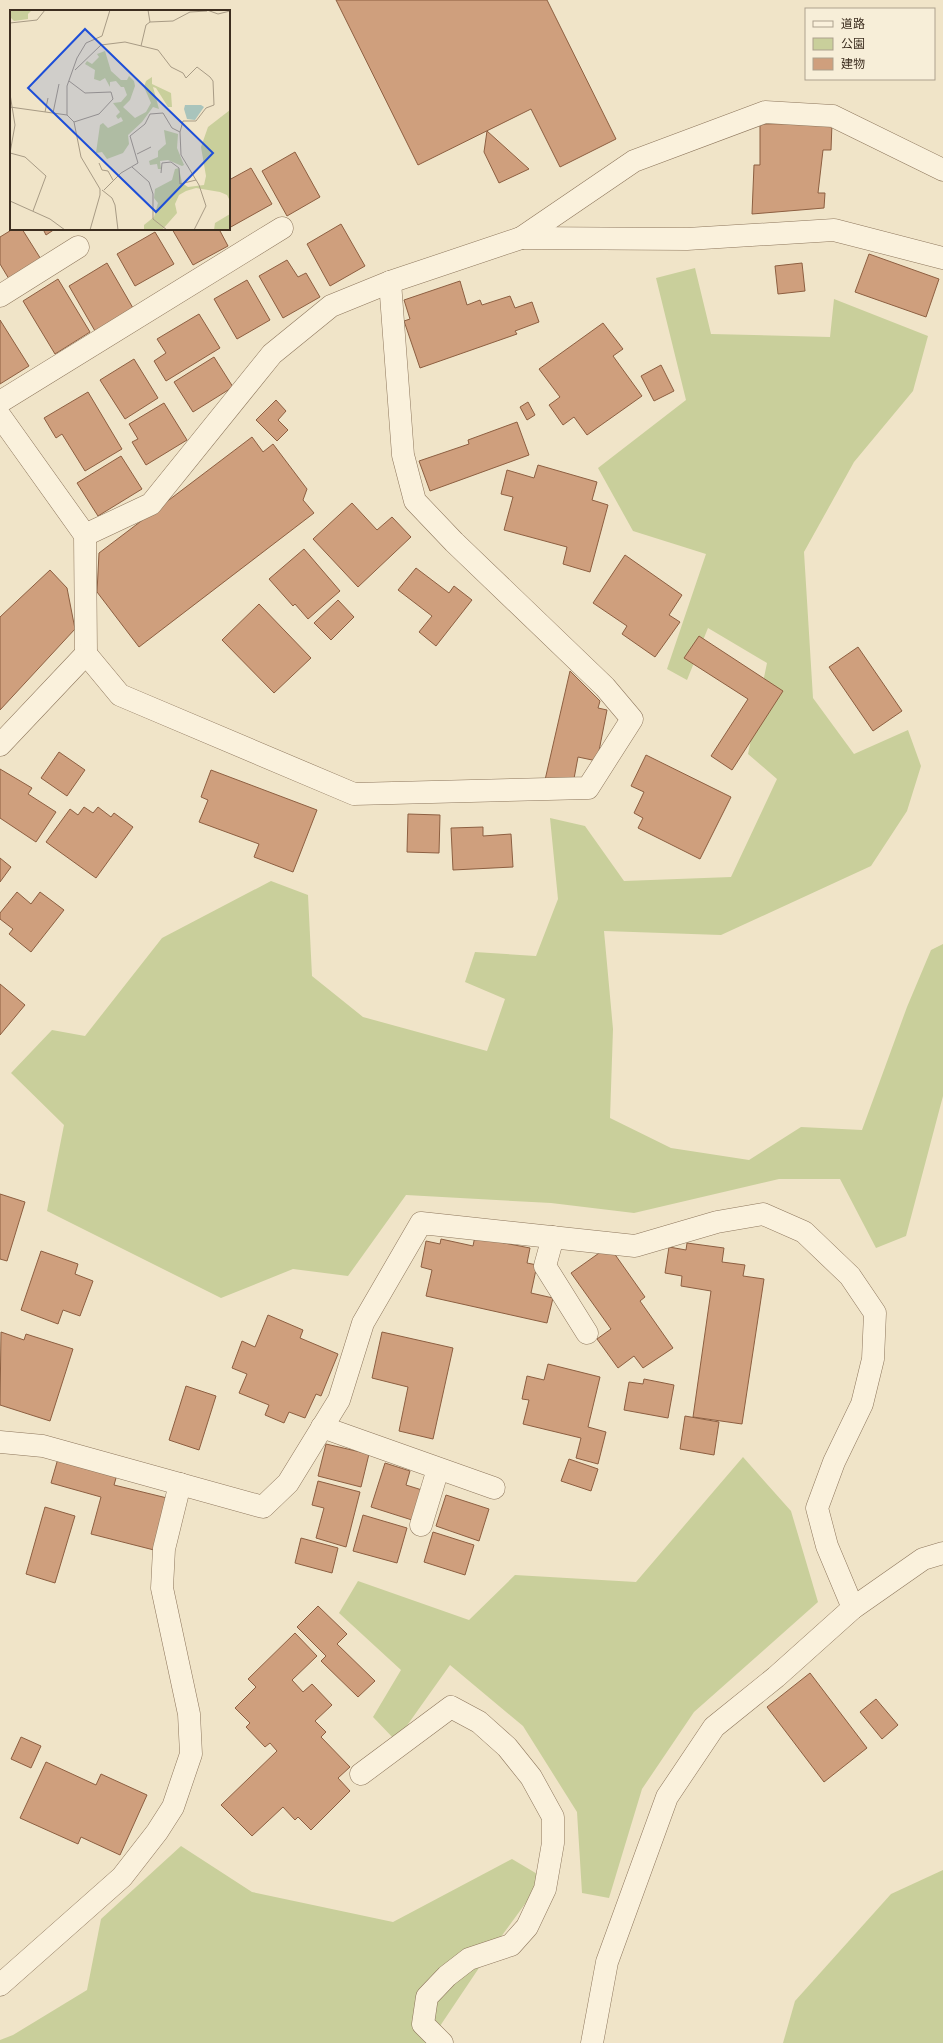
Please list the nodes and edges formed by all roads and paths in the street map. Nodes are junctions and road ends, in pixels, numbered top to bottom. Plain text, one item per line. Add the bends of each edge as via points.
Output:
1 (943, 170) edge
2 (282, 228) dead end
3 (521, 238) junction
4 (78, 247) dead end
5 (943, 258) edge
6 (390, 282) junction
7 (0, 296) edge
8 (0, 402) edge
9 (0, 416) edge
10 (85, 535) junction
11 (86, 654) junction
12 (0, 745) edge
13 (553, 1237) junction
14 (587, 1333) dead end
15 (322, 1427) junction
16 (0, 1442) edge
17 (438, 1468) junction
18 (180, 1484) junction
19 (494, 1488) dead end
20 (422, 1525) dead end
21 (943, 1553) edge
22 (853, 1608) junction
23 (361, 1774) dead end
24 (0, 1985) edge
25 (442, 2043) edge
26 (592, 2043) edge

1 - 3 street via 833,116 765,112 634,161
2 - 8 street
3 - 5 street via 686,239 834,230
3 - 6 street
4 - 7 street
6 - 10 street via 331,306 272,354 151,504
6 - 11 street via 403,455 415,501 454,542 605,687 632,718 588,788 354,794 120,695
9 - 10 street
10 - 11 street
11 - 12 street
13 - 14 street via 545,1266
13 - 15 street via 421,1223 363,1323 339,1400
13 - 22 street via 635,1246 717,1222 763,1214 804,1232 850,1276 875,1313 873,1359 862,1404 834,1462 817,1508 827,1546
15 - 17 street
15 - 18 street via 288,1483 264,1507
16 - 18 street via 43,1446
17 - 19 street
17 - 20 street
18 - 24 street via 164,1549 162,1588 189,1714 191,1754 173,1807 122,1877
21 - 22 street via 922,1559
22 - 26 street via 714,1728 667,1797 607,1962
23 - 25 street via 452,1706 479,1722 507,1747 531,1777 553,1817 545,1889 527,1927 511,1945 469,1959 447,1976 427,1997 423,2024

